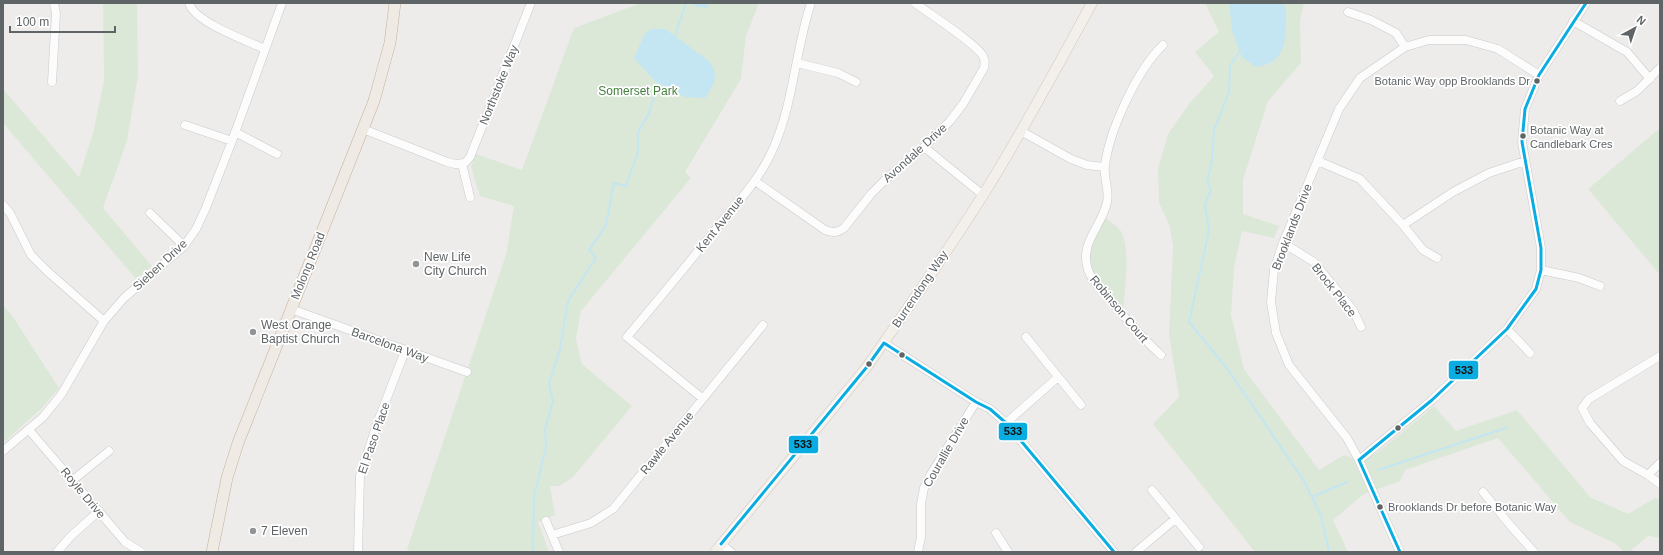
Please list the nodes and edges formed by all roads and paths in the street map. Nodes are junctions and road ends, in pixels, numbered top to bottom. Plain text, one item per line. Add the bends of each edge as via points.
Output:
1 (54, 3) edge
2 (189, 3) edge
3 (282, 3) edge
4 (395, 3) edge
5 (531, 3) edge
6 (812, 3) edge
7 (915, 3) edge
8 (1092, 3) edge
9 (1586, 3) edge
10 (1348, 12) dead end
11 (1574, 21) junction
12 (1163, 45) dead end
13 (1405, 48) junction
14 (265, 49) junction
15 (797, 63) junction
16 (1660, 68) edge
17 (1539, 75) junction
18 (1650, 79) junction
19 (52, 82) dead end
20 (856, 82) dead end
21 (1620, 101) dead end
22 (185, 125) dead end
23 (363, 129) junction
24 (1021, 131) junction
25 (235, 132) junction
26 (232, 141) junction
27 (924, 147) junction
28 (276, 154) dead end
29 (1318, 161) junction
30 (1525, 162) junction
31 (462, 164) junction
32 (1104, 167) junction
33 (755, 181) junction
34 (983, 195) junction
35 (470, 197) dead end
36 (3, 205) edge
37 (150, 213) dead end
38 (1403, 225) junction
39 (1283, 243) junction
40 (184, 246) junction
41 (1437, 258) dead end
42 (1541, 270) junction
43 (1600, 286) dead end
44 (291, 309) junction
45 (104, 321) junction
46 (763, 325) dead end
47 (1361, 327) dead end
48 (1507, 329) junction
49 (1026, 337) dead end
50 (884, 343) junction
51 (405, 351) junction
52 (1530, 353) dead end
53 (1161, 355) dead end
54 (1660, 356) edge
55 (467, 372) dead end
56 (1057, 378) junction
57 (702, 398) junction
58 (976, 402) junction
59 (1081, 405) dead end
60 (1006, 423) junction
61 (29, 430) junction
62 (3, 451) edge
63 (109, 451) dead end
64 (1359, 460) junction
65 (1660, 464) edge
66 (1648, 475) junction
67 (73, 480) junction
68 (1660, 484) edge
69 (1152, 490) dead end
70 (1483, 492) dead end
71 (99, 511) junction
72 (1175, 519) junction
73 (546, 521) dead end
74 (996, 533) dead end
75 (552, 535) junction
76 (1199, 546) dead end
77 (718, 548) edge
78 (57, 552) edge
79 (141, 552) edge
80 (212, 552) edge
81 (358, 552) edge
82 (559, 552) edge
83 (731, 552) edge
84 (918, 552) edge
85 (1008, 552) edge
86 (1114, 552) edge
87 (1136, 552) edge
88 (1400, 552) edge
89 (1534, 552) edge

1 - 19 street via 56,13
2 - 14 street via 197,16
3 - 14 street, Sieben Drive
4 - 23 highway, Molong Road via 385,65
5 - 31 street, Northstoke Way via 470,157
6 - 15 street, Kent Avenue via 800,41
7 - 27 street, Avondale Drive via 975,47 985,62 963,104 946,126
8 - 24 main road, Burrendong Way
9 - 11 street
10 - 13 street via 1396,33
11 - 17 street
11 - 18 street via 1627,52
12 - 32 street, Robinson Court via 1153,55 1124,106 1114,129
13 - 17 street, Brooklands Drive via 1429,40 1466,40 1498,49
13 - 29 street, Brooklands Drive via 1360,78 1339,109
14 - 25 street, Sieben Drive
15 - 20 street via 838,73
15 - 33 street, Kent Avenue via 783,123 773,150
16 - 18 street
17 - 30 street via 1525,109 1522,142
18 - 21 street
22 - 26 street
23 - 31 street via 447,162
23 - 44 highway, Molong Road
24 - 32 street via 1071,159 1086,165
24 - 34 main road, Burrendong Way
25 - 26 street, Sieben Drive
25 - 28 street
26 - 40 street, Sieben Drive via 205,210
27 - 33 street, Avondale Drive via 876,189 838,232 832,233 822,228
27 - 34 street
29 - 38 street via 1360,179
29 - 39 street, Brooklands Drive
30 - 38 street via 1489,173
30 - 42 street via 1541,248
31 - 35 street
32 - 53 street, Robinson Court via 1108,200 1085,255 1088,271 1145,341
33 - 57 street, Kent Avenue via 627,337
34 - 50 main road, Burrendong Way
36 - 45 street via 10,213 31,255
37 - 40 street
38 - 41 street via 1423,250
39 - 47 street, Brock Place via 1314,262 1354,310
39 - 64 street, Brooklands Drive via 1274,270 1271,302 1276,333 1289,365 1347,438
40 - 45 street, Sieben Drive via 124,298
42 - 43 street via 1579,278
42 - 48 street via 1536,289
44 - 51 street, Barcelona Way
44 - 80 highway, Molong Road via 238,443 227,478
45 - 61 street, Sieben Drive via 67,386 43,417
46 - 57 street, Rawle Avenue
48 - 52 street
48 - 64 street via 1432,400
49 - 56 street
50 - 58 street
50 - 77 main road, Burrendong Way
51 - 55 street, Barcelona Way
51 - 81 street, El Paso Place via 360,476
54 - 66 street via 1589,399 1582,408 1590,424 1623,461
56 - 59 street
56 - 60 street
57 - 75 street, Rawle Avenue via 613,509 591,523
58 - 60 street via 990,409
58 - 84 street, Courallie Drive via 924,488
60 - 86 street
61 - 62 street, Sieben Drive
61 - 67 street, Royle Drive
63 - 67 street
64 - 88 street, Brooklands Drive
65 - 66 street
66 - 68 street
67 - 71 street, Royle Drive
69 - 72 street
70 - 89 street
71 - 78 street
71 - 79 street, Royle Drive via 125,542
72 - 76 street
72 - 87 street
73 - 75 street
74 - 85 street
75 - 82 street
77 - 83 street

